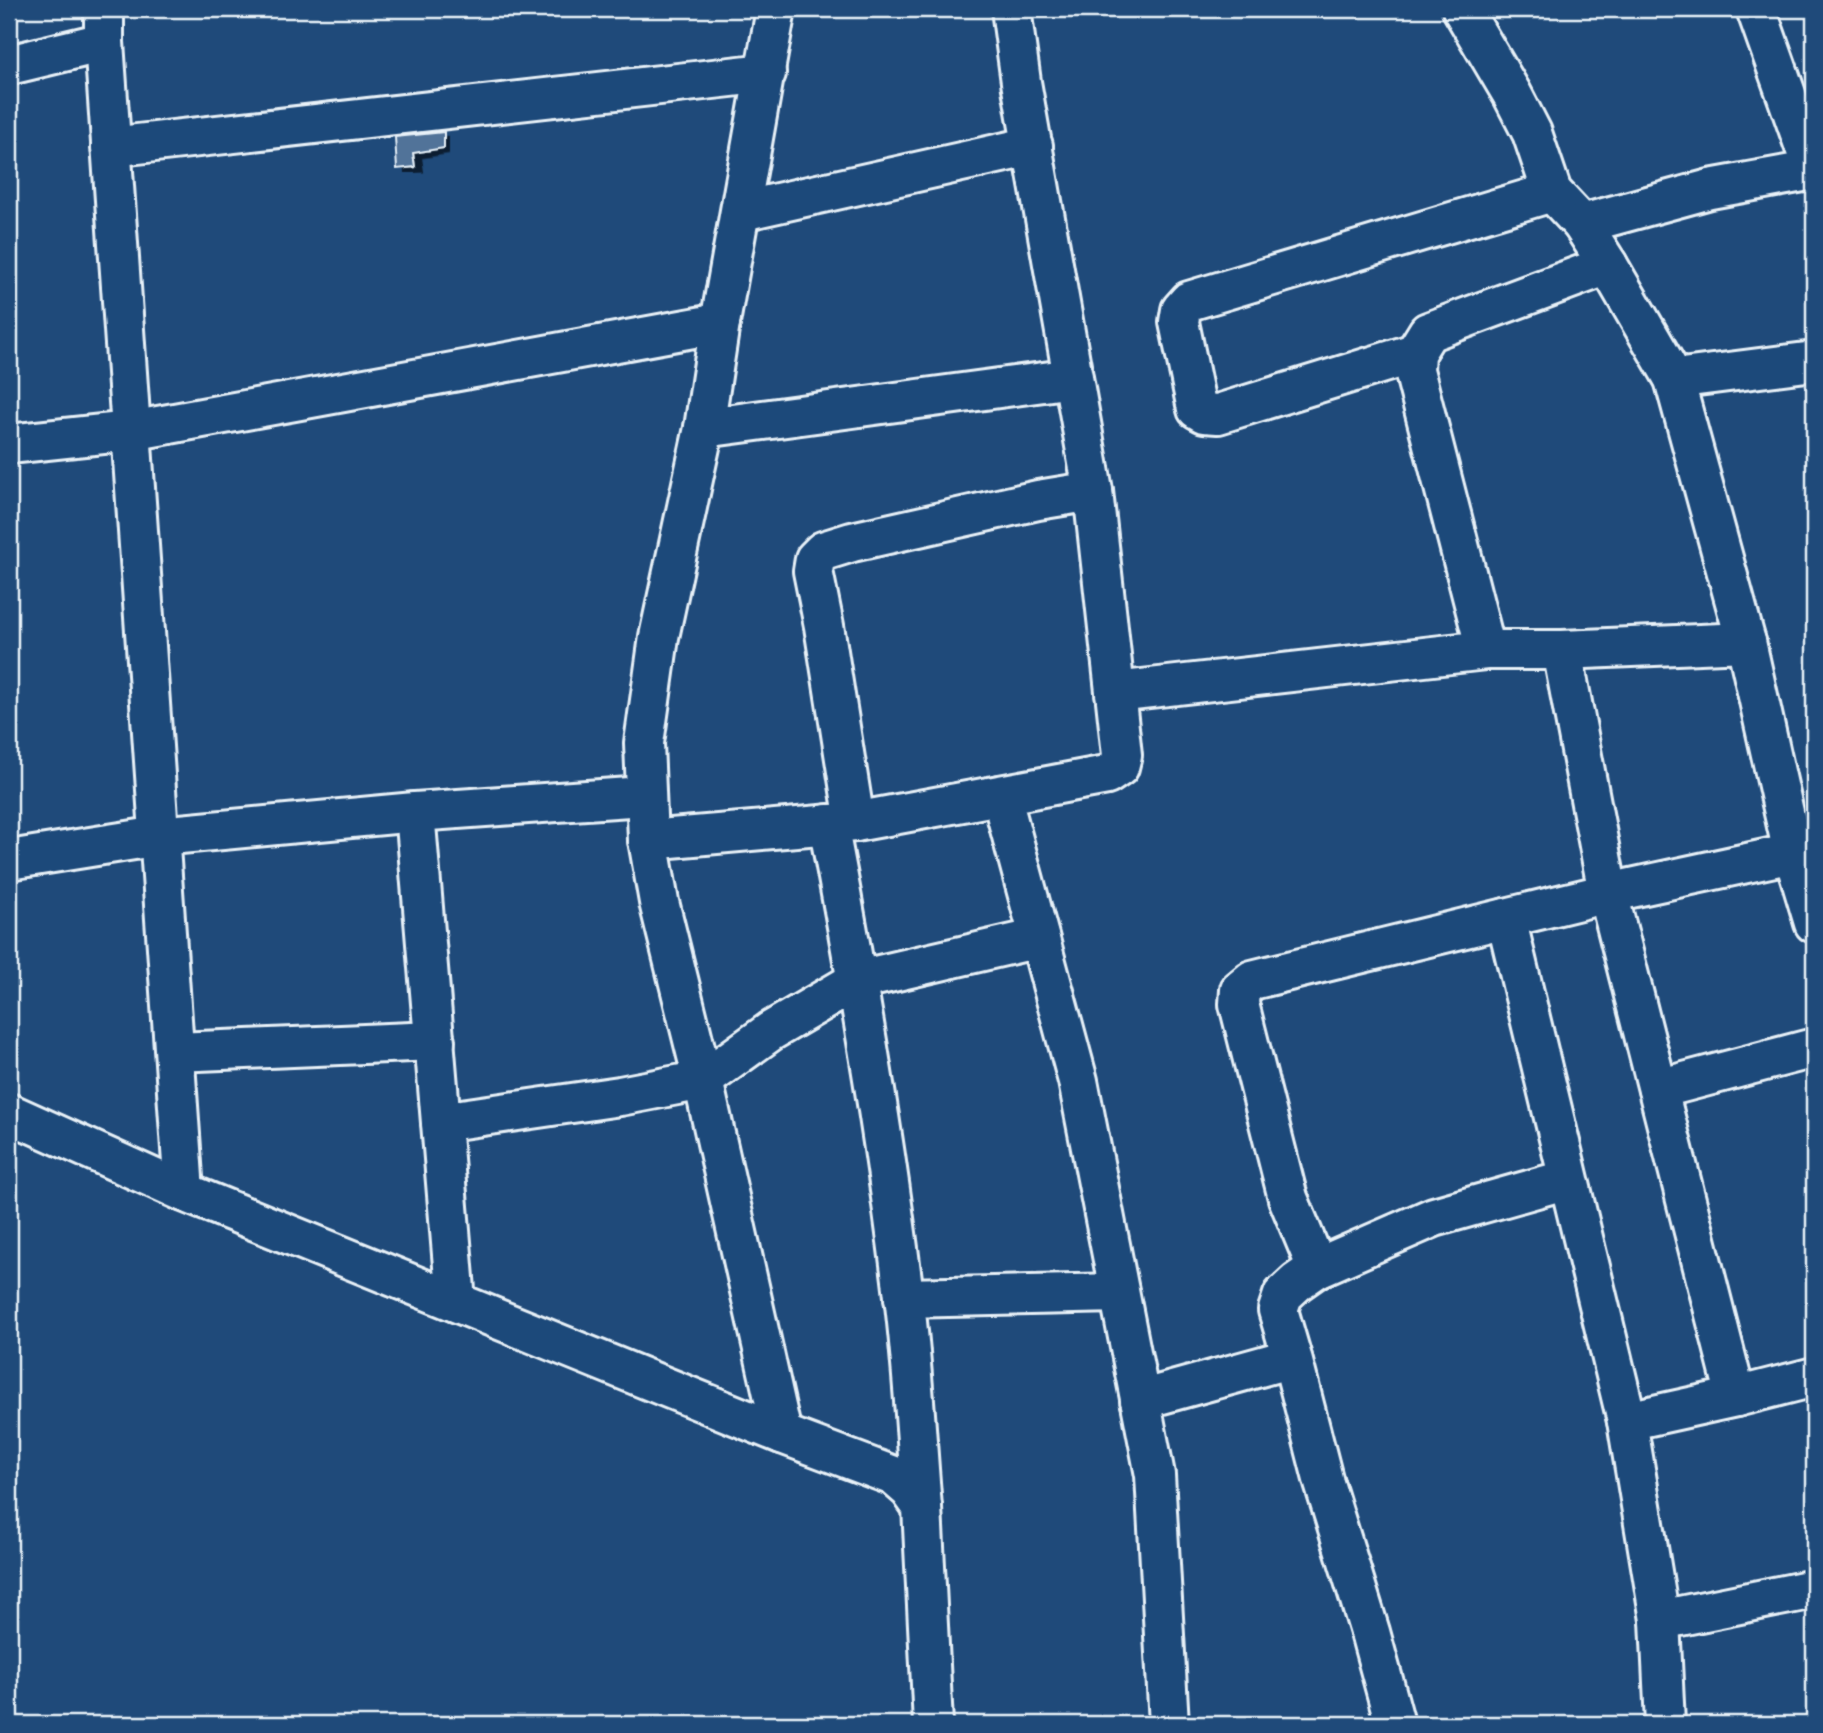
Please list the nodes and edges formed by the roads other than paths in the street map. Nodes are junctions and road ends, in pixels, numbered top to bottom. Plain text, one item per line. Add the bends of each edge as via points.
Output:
1 (776, 9) edge
2 (1012, 9) edge
3 (1462, 9) edge
4 (1756, 9) edge
5 (104, 25) edge
6 (9, 65) edge
7 (766, 73) junction
8 (1032, 146) junction
9 (111, 147) junction
10 (1814, 170) edge
11 (1552, 192) junction
12 (742, 211) junction
13 (1582, 224) junction
14 (1608, 265) junction
15 (720, 323) junction
16 (1415, 354) junction
17 (1814, 361) edge
18 (1073, 378) junction
19 (1674, 379) junction
20 (704, 428) junction
21 (131, 431) junction
22 (9, 444) edge
23 (1093, 491) junction
24 (1746, 642) junction
25 (1486, 650) junction
26 (1562, 650) junction
27 (1115, 692) junction
28 (1001, 795) junction
29 (644, 796) junction
30 (415, 813) junction
31 (841, 823) junction
32 (159, 836) junction
33 (648, 840) junction
34 (1793, 853) junction
35 (9, 859) edge
36 (1608, 893) junction
37 (1506, 918) junction
38 (1814, 923) edge
39 (1039, 938) junction
40 (858, 980) junction
41 (435, 1041) junction
42 (1814, 1048) edge
43 (174, 1052) junction
44 (703, 1080) junction
45 (1658, 1088) junction
46 (9, 1113) edge
47 (441, 1122) junction
48 (1568, 1179) junction
49 (184, 1192) junction
50 (1317, 1268) junction
51 (1119, 1293) junction
52 (904, 1298) junction
53 (456, 1302) junction
54 (1292, 1358) junction
55 (1814, 1377) edge
56 (1737, 1397) junction
57 (1140, 1400) junction
58 (1627, 1420) junction
59 (782, 1434) junction
60 (922, 1507) junction
61 (1814, 1589) edge
62 (1660, 1620) junction
63 (933, 1724) edge
64 (1169, 1724) edge
65 (1395, 1724) edge
66 (1665, 1724) edge

1 - 7 street
2 - 8 street
3 - 11 street via 1532,133
4 - 10 street
5 - 6 street
5 - 9 street
7 - 9 street
7 - 12 street
8 - 12 street
8 - 18 street
9 - 21 street
10 - 13 street via 1710,189
11 - 13 street
11 - 16 street via 1189,301 1179,322 1197,410 1204,413 1218,414
12 - 15 street
13 - 14 street
14 - 16 street via 1427,332
14 - 19 street
15 - 20 street
15 - 21 street
16 - 25 street via 1414,370
17 - 19 street
18 - 20 street
18 - 23 street
19 - 24 street
20 - 29 street via 659,637 644,743
21 - 22 street
21 - 32 street
23 - 27 street
23 - 31 street via 852,542 823,551 815,559
24 - 26 street
24 - 34 street
25 - 26 street
25 - 27 street
26 - 36 street
27 - 28 street via 1122,755 1119,766 1107,775
28 - 31 street
28 - 39 street
29 - 30 street
29 - 33 street
30 - 32 street
30 - 41 street
31 - 33 street
31 - 40 street
32 - 35 street
32 - 43 street
33 - 44 street
34 - 36 street
34 - 38 street
36 - 37 street
36 - 45 street
37 - 48 street
37 - 50 street via 1252,980 1240,990 1239,1004 1288,1198
39 - 40 street
39 - 51 street via 1078,1081
40 - 44 street via 771,1031
40 - 52 street
41 - 43 street
41 - 47 street
42 - 45 street
43 - 49 street
44 - 47 street
44 - 59 street
45 - 56 street
46 - 49 street
47 - 53 street
48 - 50 street via 1434,1217
48 - 58 street
49 - 53 street
50 - 54 street via 1283,1295 1278,1310
51 - 52 street
51 - 57 street
52 - 60 street
53 - 59 street
54 - 57 street
54 - 65 street
55 - 56 street
56 - 58 street
57 - 64 street via 1155,1475
58 - 62 street
59 - 60 street via 894,1476
60 - 63 street
61 - 62 street
62 - 66 street

